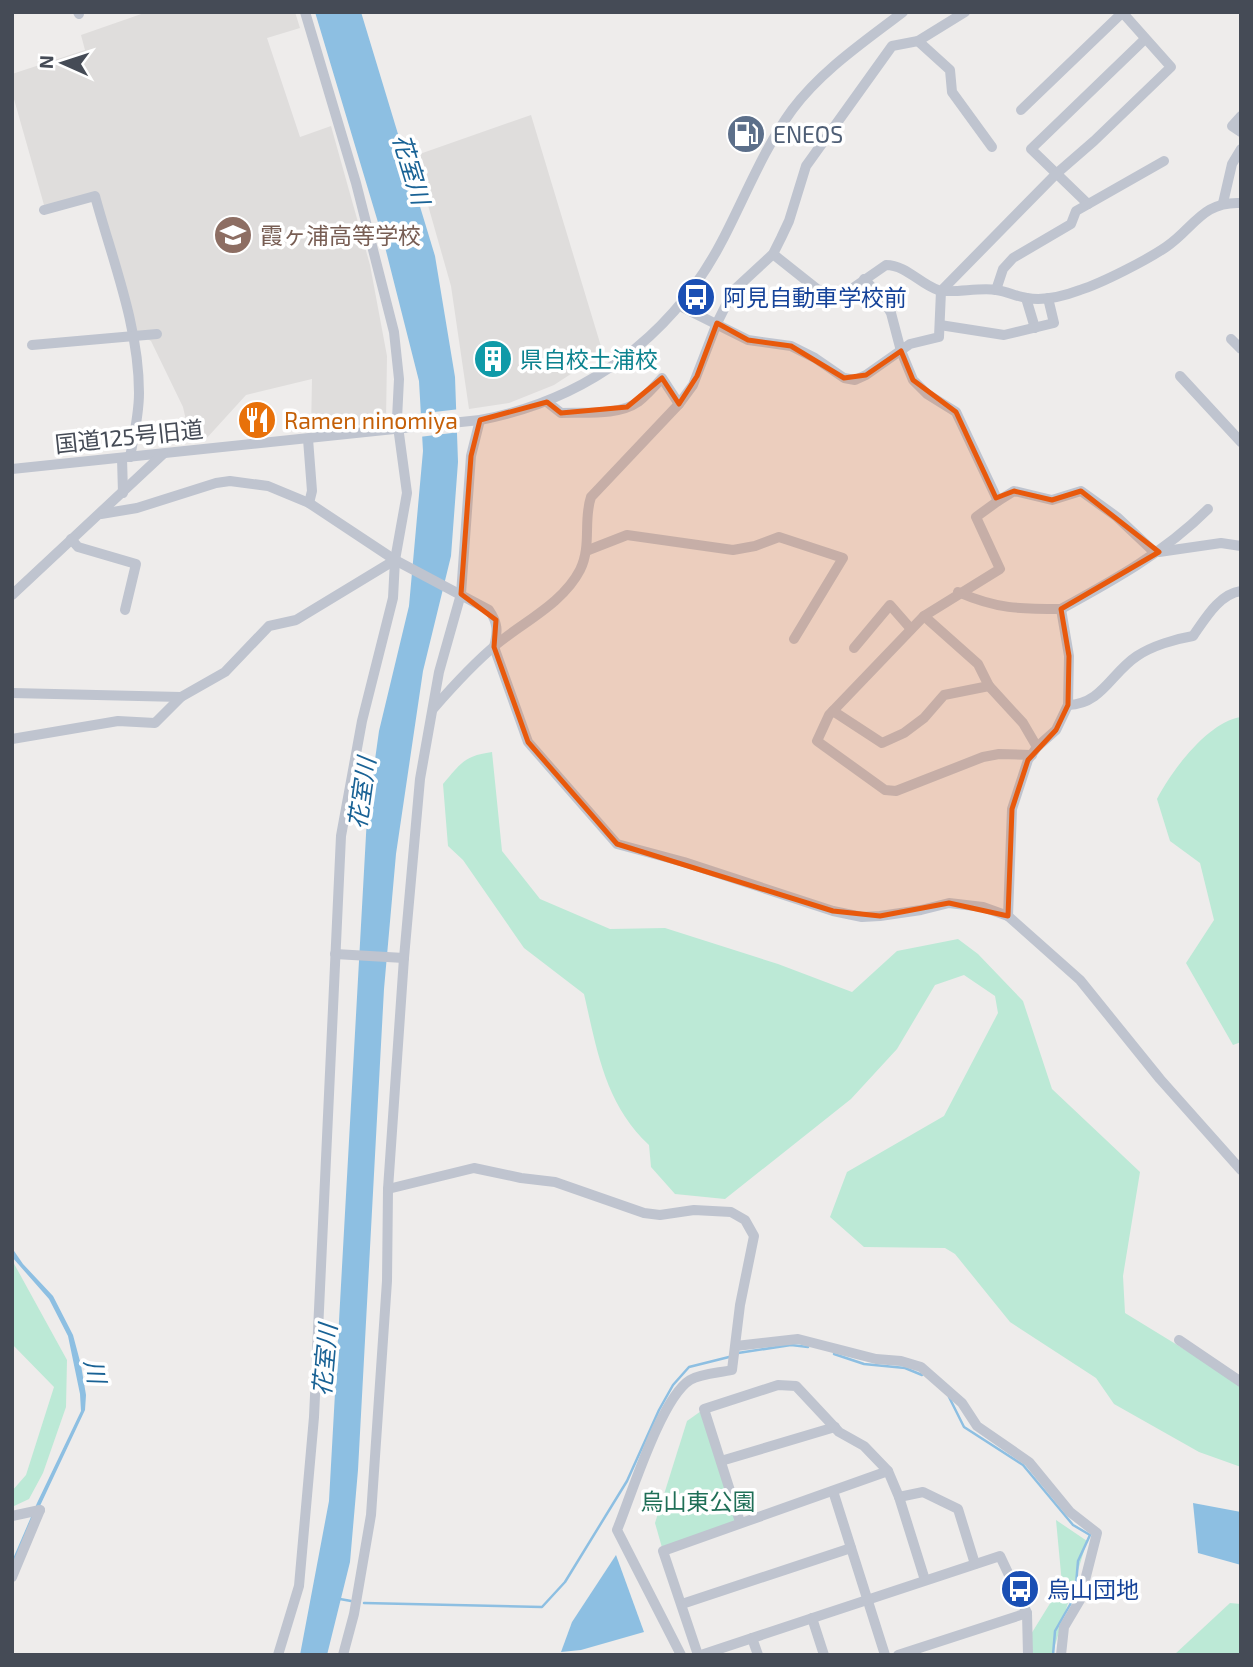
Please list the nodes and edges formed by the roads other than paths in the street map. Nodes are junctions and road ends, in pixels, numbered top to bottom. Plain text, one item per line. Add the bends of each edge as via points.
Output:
1 (305, 12) edge
2 (903, 12) edge
3 (965, 12) edge
4 (1122, 13) edge
5 (875, 33) junction
6 (1145, 39) junction
7 (918, 41) junction
8 (892, 46) junction
9 (1021, 110) dead end
10 (1241, 116) edge
11 (1241, 132) edge
12 (992, 147) dead end
13 (1241, 149) edge
14 (1164, 161) dead end
15 (1056, 174) junction
16 (1223, 203) junction
17 (1241, 203) edge
18 (1088, 204) junction
19 (44, 210) dead end
20 (773, 254) junction
21 (864, 279) junction
22 (996, 290) junction
23 (941, 291) junction
24 (1026, 298) junction
25 (1048, 298) junction
26 (680, 306) junction
27 (717, 323) junction
28 (940, 325) junction
29 (1035, 328) junction
30 (157, 334) dead end
31 (133, 335) junction
32 (1231, 339) dead end
33 (32, 345) dead end
34 (1241, 349) edge
35 (901, 351) junction
36 (1180, 376) dead end
37 (547, 402) junction
38 (678, 404) junction
39 (480, 420) junction
40 (403, 428) junction
41 (309, 439) junction
42 (1241, 442) edge
43 (163, 454) junction
44 (126, 458) junction
45 (12, 469) edge
46 (123, 493) junction
47 (998, 501) junction
48 (309, 503) junction
49 (1208, 509) dead end
50 (101, 514) junction
51 (71, 539) junction
52 (1241, 546) edge
53 (586, 551) junction
54 (1159, 552) junction
55 (400, 562) junction
56 (1241, 591) edge
57 (456, 592) junction
58 (958, 593) junction
59 (12, 595) edge
60 (1061, 609) junction
61 (124, 610) dead end
62 (923, 616) junction
63 (911, 629) junction
64 (794, 639) dead end
65 (494, 647) junction
66 (854, 648) dead end
67 (989, 686) junction
68 (12, 693) edge
69 (181, 697) junction
70 (1068, 705) junction
71 (833, 710) junction
72 (432, 711) junction
73 (12, 739) edge
74 (1034, 751) junction
75 (1008, 916) junction
76 (335, 954) junction
77 (404, 958) junction
78 (1241, 1170) edge
79 (388, 1189) junction
80 (1179, 1339) dead end
81 (736, 1346) junction
82 (1241, 1382) edge
83 (835, 1427) junction
84 (721, 1461) junction
85 (888, 1471) junction
86 (833, 1491) junction
87 (899, 1497) junction
88 (12, 1516) edge
89 (740, 1522) junction
90 (851, 1548) junction
91 (975, 1564) junction
92 (12, 1577) edge
93 (925, 1580) junction
94 (868, 1600) junction
95 (682, 1604) junction
96 (1027, 1613) junction
97 (812, 1618) junction
98 (752, 1638) junction
99 (278, 1655) edge
100 (343, 1655) edge
101 (681, 1655) edge
102 (699, 1655) edge
103 (758, 1655) edge
104 (824, 1655) edge
105 (886, 1655) edge
106 (898, 1655) edge
107 (1028, 1655) edge
108 (1061, 1655) edge

1 - 40 street via 387,302 399,366
2 - 5 street, 国道125号旧道
3 - 7 street
4 - 6 street
4 - 9 street
5 - 8 street
5 - 26 street, 国道125号旧道 via 822,76 793,109 722,242
6 - 15 street via 1031,149
6 - 15 street via 1171,68
7 - 8 street
7 - 12 street via 950,70 952,92
8 - 20 street via 806,166
10 - 11 street via 1232,126
13 - 16 street via 1232,164
14 - 18 street
15 - 18 street
15 - 23 street
16 - 17 street
16 - 25 street via 1203,212 1165,248 1080,290
18 - 22 street via 1076,211 1071,224 1013,258 1003,269
19 - 31 street via 95,196
20 - 21 street via 817,289 835,296
20 - 27 street via 733,291
21 - 23 street via 892,265
21 - 35 street via 887,306
22 - 23 street
22 - 24 street
23 - 28 street
24 - 25 street
24 - 29 street
25 - 29 street via 1054,323
26 - 27 street
26 - 37 street, 国道125号旧道 via 614,364
27 - 35 street via 748,340 791,346 844,379 866,375
27 - 38 street via 697,376
28 - 29 street via 1004,335
28 - 35 street via 939,337
30 - 31 street
31 - 33 street
31 - 44 street via 139,407
32 - 34 street
35 - 47 street via 913,380 956,412
36 - 42 street
37 - 38 street via 561,413 618,410 638,402 662,378
37 - 39 street, 国道125号旧道
38 - 53 street via 591,497 586,511
39 - 40 street, 国道125号旧道
39 - 57 street via 471,456
40 - 41 street, 国道125号旧道
40 - 55 street via 407,493
41 - 43 street, 国道125号旧道
41 - 48 street
43 - 44 street, 国道125号旧道
43 - 46 street
44 - 45 street, 国道125号旧道
44 - 46 street
46 - 50 street
47 - 54 street via 1014,491 1052,500 1081,491
47 - 58 street via 976,517 1000,569
48 - 50 street via 268,486 230,481
48 - 55 street
49 - 54 street
50 - 51 street
51 - 59 street
51 - 61 street via 78,547 136,564
52 - 54 street via 1221,543
53 - 64 street via 627,535 733,550 779,537 843,558
53 - 65 street via 565,593
54 - 60 street
55 - 57 street
55 - 69 street via 296,620 269,626 225,672
55 - 76 street via 341,836
56 - 70 street via 1221,600 1193,636 1138,655 1097,697
57 - 65 street via 489,610 496,620
57 - 72 street
58 - 60 street via 1011,609
58 - 62 street
60 - 70 street via 1069,656
62 - 63 street
62 - 67 street via 978,664
63 - 66 street via 890,605
63 - 71 street
65 - 72 street
65 - 75 street via 528,742 617,844 853,915 880,916 949,903 983,906
67 - 71 street via 944,695 904,733 882,743
67 - 74 street via 1023,723
68 - 69 street
69 - 73 street via 155,723 117,721
70 - 74 street via 1056,730
71 - 74 street via 817,741 885,790 896,791 983,757
72 - 77 street via 420,779
74 - 75 street via 1012,809
75 - 78 street via 1080,980
76 - 77 street
76 - 99 street via 314,1417 299,1587
77 - 79 street
79 - 81 street via 474,1168 555,1182 644,1213 731,1212 745,1220 754,1236
79 - 100 street via 387,1281 371,1515
80 - 82 street
81 - 101 street via 732,1370 688,1381 661,1417 617,1530
81 - 108 street via 798,1339 921,1367 962,1403 977,1426 1030,1462 1070,1512 1097,1533 1080,1600 1064,1628
83 - 84 street
83 - 84 street via 796,1386 778,1385 704,1409
83 - 85 street via 864,1446
84 - 89 street
85 - 86 street
85 - 87 street
86 - 89 street
86 - 90 street
87 - 91 street via 923,1492 958,1509
87 - 93 street
88 - 92 street via 40,1510
89 - 95 street via 663,1551
90 - 94 street
90 - 95 street
91 - 93 street
91 - 96 street via 1000,1556
93 - 94 street
94 - 97 street
94 - 105 street
95 - 102 street
96 - 106 street
96 - 107 street
97 - 98 street
97 - 104 street
98 - 102 street
98 - 103 street

